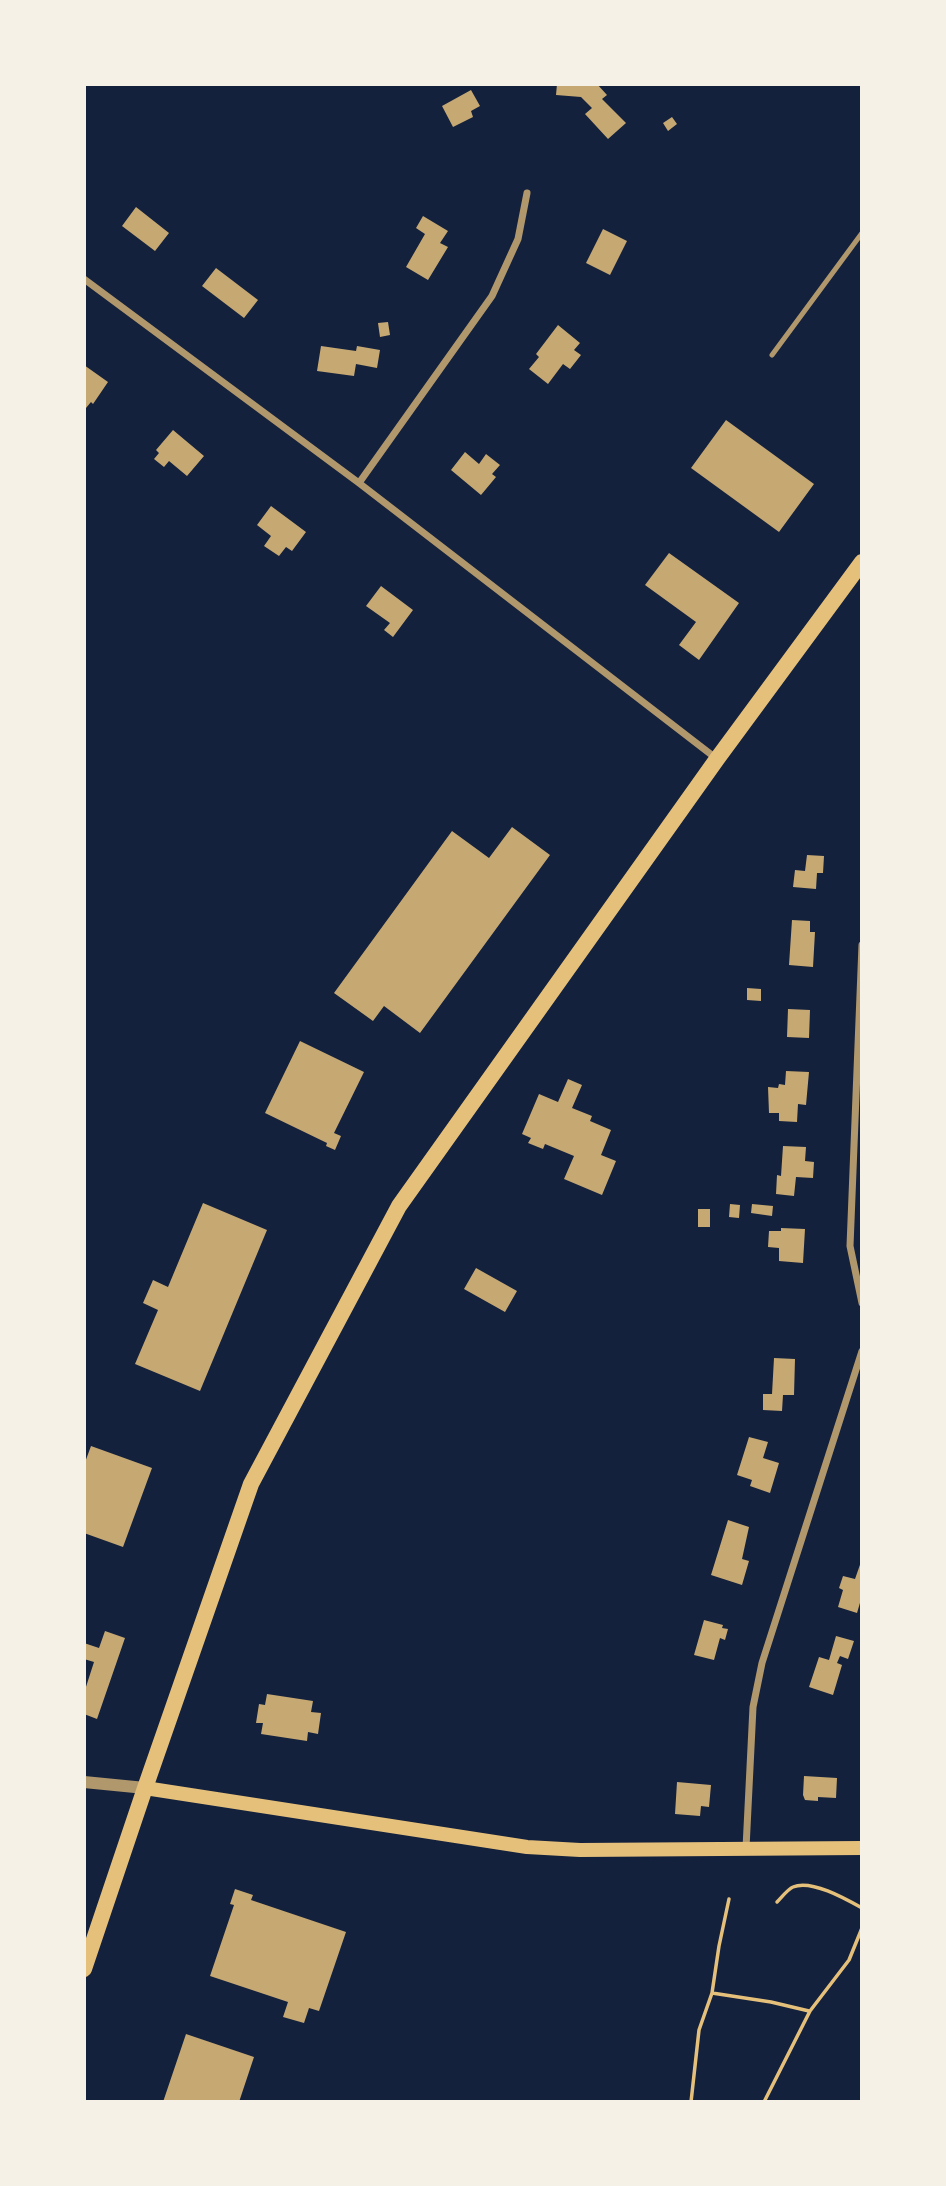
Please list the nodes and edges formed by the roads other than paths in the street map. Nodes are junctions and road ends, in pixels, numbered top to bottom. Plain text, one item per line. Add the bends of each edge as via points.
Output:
1 (527, 192) dead end
2 (862, 233) edge
3 (84, 279) edge
4 (772, 355) dead end
5 (359, 483) junction
6 (862, 562) edge
7 (717, 759) junction
8 (862, 945) edge
9 (862, 1303) edge
10 (862, 1351) edge
11 (84, 1782) edge
12 (145, 1788) junction
13 (746, 1848) junction
14 (862, 1848) edge
15 (84, 1969) edge

1 - 5 street via 518,239 492,296
2 - 4 lane
3 - 5 street
5 - 7 street
6 - 7 main road
7 - 12 main road via 399,1206 251,1485
8 - 9 street via 850,1246
10 - 13 street via 762,1662 753,1707
11 - 12 street
12 - 13 main road via 527,1847
12 - 15 main road
13 - 14 main road

